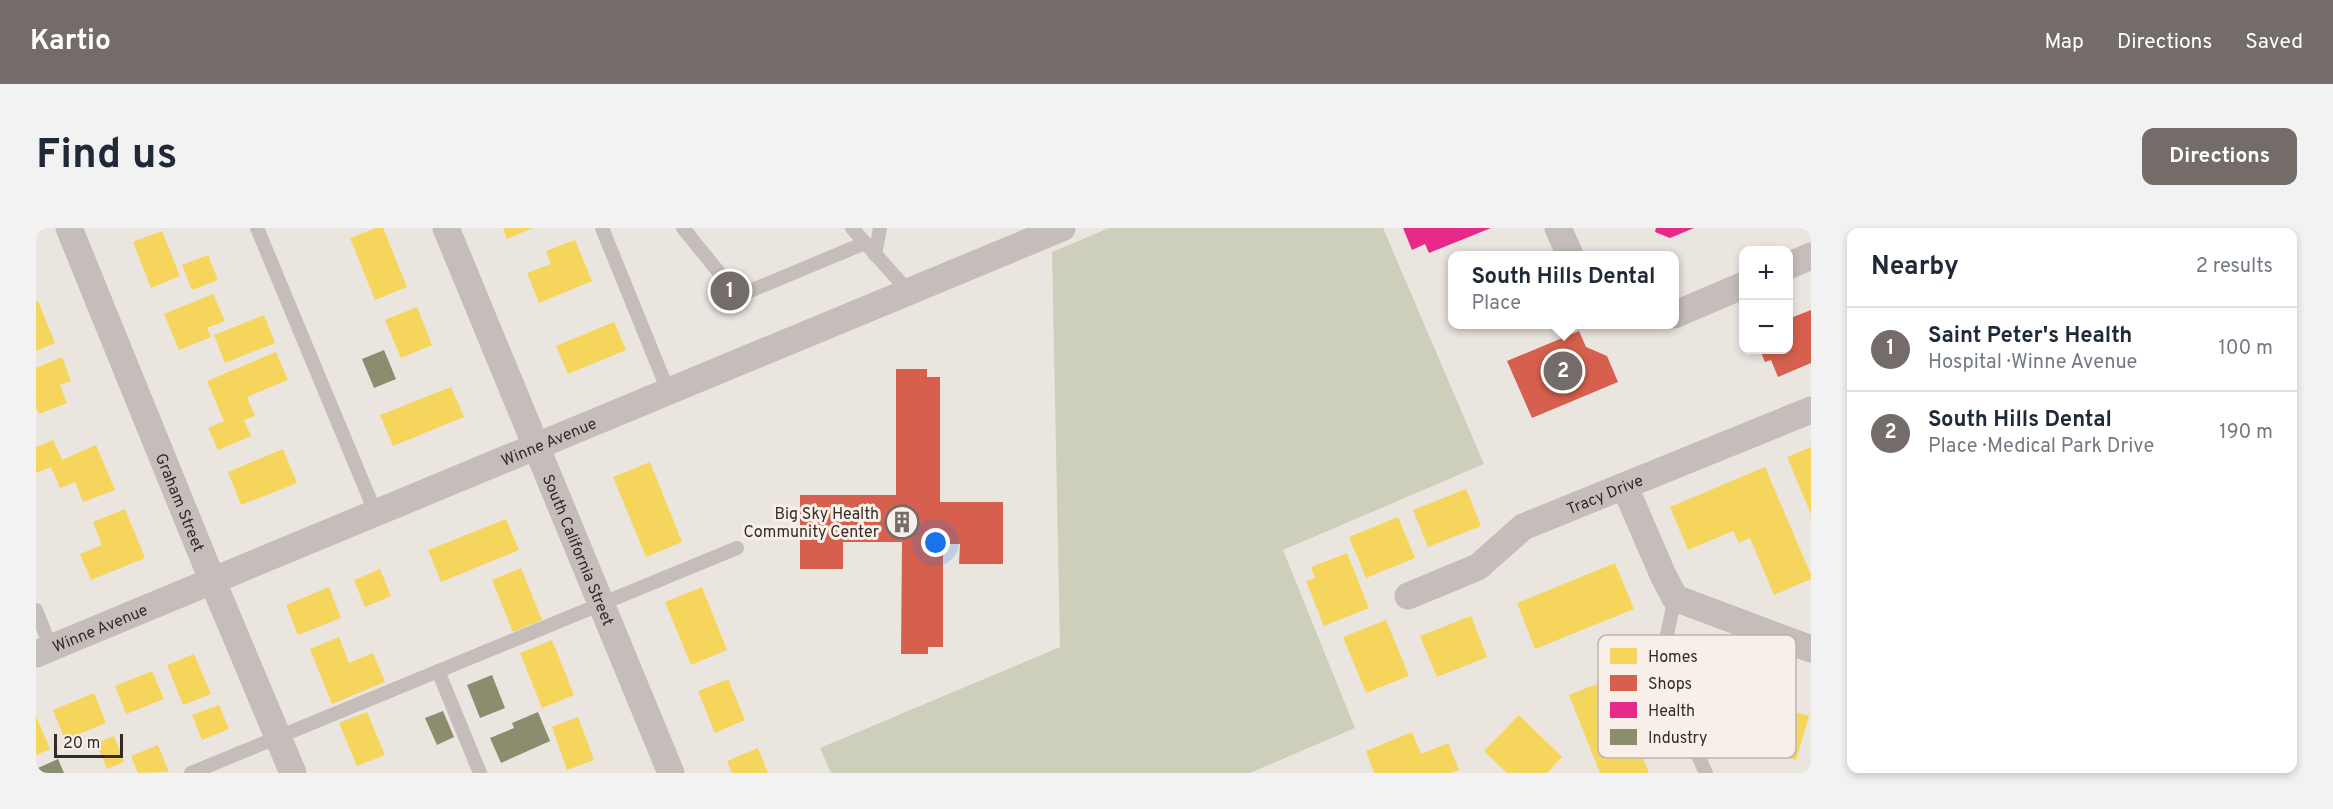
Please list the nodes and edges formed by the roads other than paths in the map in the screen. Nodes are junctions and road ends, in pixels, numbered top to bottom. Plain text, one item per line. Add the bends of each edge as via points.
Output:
1 (69, 228) edge
2 (257, 228) edge
3 (446, 228) edge
4 (602, 228) edge
5 (683, 228) edge
6 (852, 228) edge
7 (880, 228) edge
8 (1062, 228) edge
9 (1558, 228) edge
10 (865, 243) junction
11 (1568, 251) edge
12 (875, 255) junction
13 (1811, 256) edge
14 (1793, 264) edge
15 (1739, 287) edge
16 (909, 292) junction
17 (1679, 313) edge
18 (669, 393) junction
19 (1811, 410) edge
20 (536, 448) junction
21 (1625, 487) junction
22 (376, 514) junction
23 (737, 548) dead end
24 (213, 582) junction
25 (1408, 596) dead end
26 (1675, 598) junction
27 (601, 604) junction
28 (36, 610) edge
29 (1667, 635) edge
30 (1774, 635) edge
31 (1796, 643) edge
32 (1811, 649) edge
33 (44, 651) edge
34 (438, 671) junction
35 (278, 737) junction
36 (1699, 758) edge
37 (191, 773) edge
38 (293, 773) edge
39 (480, 773) edge
40 (671, 773) edge
41 (1706, 773) edge

1 - 24 street, Graham Street
2 - 22 lane
3 - 20 street, South California Street
4 - 18 lane
5 - 10 lane via 738,296
6 - 10 lane
7 - 12 lane
8 - 16 street, Winne Avenue
9 - 11 street
10 - 12 lane
12 - 16 lane
13 - 14 street
15 - 17 street
16 - 18 street, Winne Avenue
18 - 20 street, Winne Avenue
19 - 21 street, Tracy Drive
20 - 22 street, Winne Avenue
20 - 27 street, South California Street
21 - 25 street, Tracy Drive via 1523,528 1478,567
21 - 26 street
22 - 24 street, Winne Avenue
23 - 27 lane
24 - 33 street, Winne Avenue
24 - 35 street, Graham Street
26 - 29 lane
26 - 30 street
27 - 34 lane
27 - 40 street, South California Street
28 - 33 lane
31 - 32 street
34 - 35 lane
34 - 39 lane
35 - 37 lane
35 - 38 street, Graham Street
36 - 41 lane

